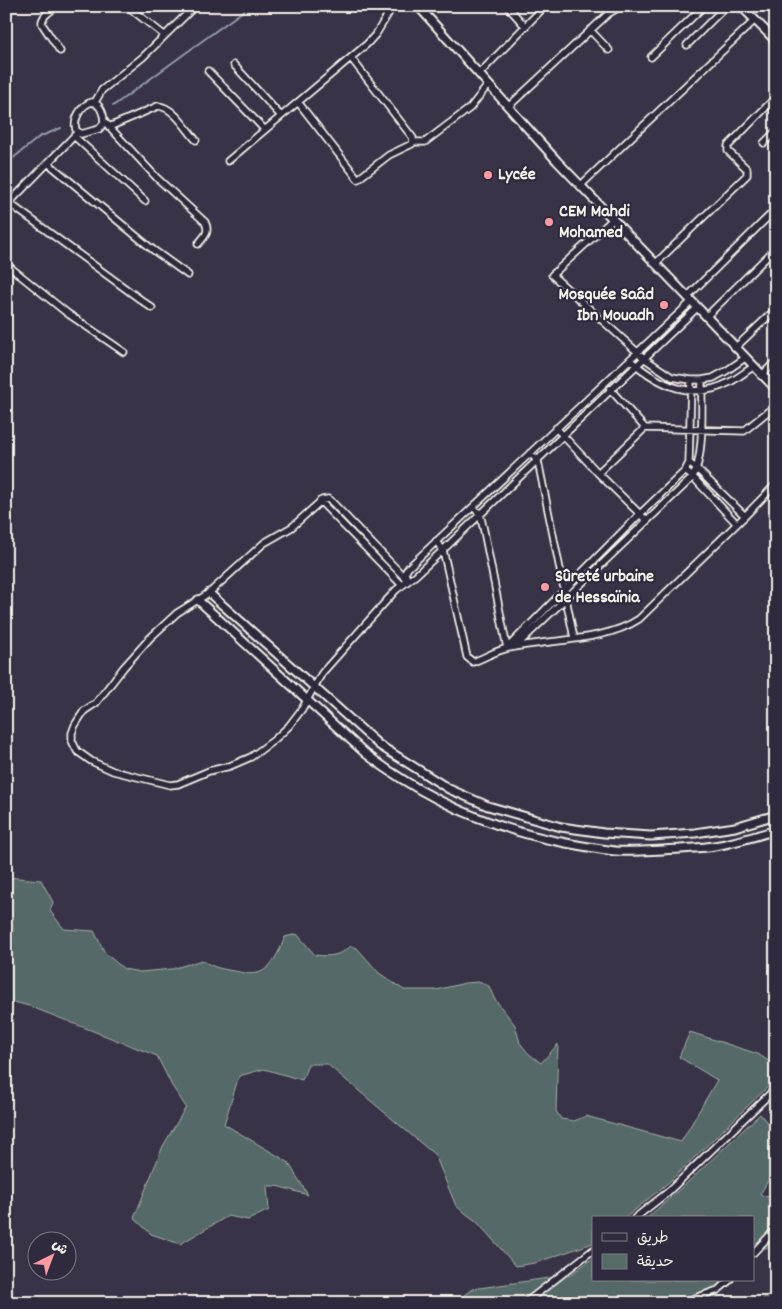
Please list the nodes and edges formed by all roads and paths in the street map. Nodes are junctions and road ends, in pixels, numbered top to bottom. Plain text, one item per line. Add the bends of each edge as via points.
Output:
1 (57, 6) edge
2 (127, 6) edge
3 (195, 6) edge
4 (393, 6) edge
5 (507, 6) edge
6 (545, 6) edge
7 (621, 6) edge
8 (704, 6) edge
9 (726, 6) edge
10 (741, 6) edge
11 (418, 7) edge
12 (755, 20) junction
13 (525, 26) junction
14 (590, 30) junction
15 (164, 35) junction
16 (774, 36) edge
17 (687, 45) dead end
18 (609, 50) dead end
19 (60, 51) dead end
20 (651, 57) dead end
21 (351, 58) junction
22 (234, 65) dead end
23 (208, 71) dead end
24 (479, 74) junction
25 (488, 85) junction
26 (776, 97) edge
27 (95, 102) junction
28 (298, 102) junction
29 (508, 107) junction
30 (281, 116) junction
31 (104, 121) junction
32 (109, 127) junction
33 (264, 130) junction
34 (776, 130) edge
35 (76, 134) junction
36 (196, 140) dead end
37 (417, 142) dead end
38 (764, 143) dead end
39 (228, 161) dead end
40 (48, 163) junction
41 (580, 186) junction
42 (145, 201) dead end
43 (8, 204) edge
44 (776, 209) edge
45 (612, 220) junction
46 (198, 244) dead end
47 (776, 248) edge
48 (6, 264) edge
49 (655, 264) junction
50 (188, 276) dead end
51 (689, 300) junction
52 (152, 308) dead end
53 (697, 308) junction
54 (776, 309) edge
55 (706, 317) junction
56 (735, 348) junction
57 (124, 352) dead end
58 (638, 353) junction
59 (745, 358) junction
60 (644, 359) junction
61 (630, 360) junction
62 (776, 361) edge
63 (637, 366) junction
64 (753, 367) junction
65 (761, 376) junction
66 (691, 380) junction
67 (702, 380) junction
68 (608, 382) junction
69 (776, 389) edge
70 (702, 391) junction
71 (610, 392) junction
72 (690, 392) junction
73 (776, 405) edge
74 (556, 428) junction
75 (644, 428) junction
76 (689, 430) junction
77 (701, 430) junction
78 (564, 436) junction
79 (530, 452) junction
80 (538, 461) junction
81 (689, 463) junction
82 (697, 469) junction
83 (685, 471) junction
84 (598, 473) junction
85 (693, 477) junction
86 (776, 484) edge
87 (320, 501) junction
88 (473, 507) junction
89 (480, 514) junction
90 (640, 514) junction
91 (745, 516) junction
92 (647, 521) junction
93 (737, 524) junction
94 (436, 541) junction
95 (370, 542) junction
96 (365, 547) junction
97 (442, 550) junction
98 (407, 580) junction
99 (401, 584) junction
100 (564, 590) junction
101 (209, 593) junction
102 (566, 598) junction
103 (198, 600) junction
104 (574, 638) junction
105 (512, 646) junction
106 (314, 686) junction
107 (307, 700) junction
108 (776, 815) edge
109 (776, 830) edge
110 (776, 1088) edge
111 (637, 1216) edge
112 (776, 1229) edge
113 (592, 1251) edge
114 (754, 1252) edge
115 (728, 1282) edge
116 (525, 1303) edge
117 (681, 1303) edge

1 - 19 street via 41,21
2 - 15 street
3 - 15 street
4 - 21 street via 376,34
5 - 13 street
6 - 13 street
7 - 14 street
8 - 20 street
9 - 17 street
10 - 12 street
11 - 24 street
12 - 16 street
12 - 41 street
13 - 24 street
14 - 18 street
14 - 29 street
15 - 27 street via 143,58 102,90
21 - 28 street
21 - 28 street via 413,138 412,144 388,155 358,179
22 - 30 street
23 - 33 street
24 - 25 street
25 - 29 street
25 - 37 street via 470,108 425,142
26 - 49 street via 728,146 729,152 747,170 747,175
27 - 31 street
27 - 35 street via 86,104 80,111
28 - 30 street
29 - 41 street
30 - 33 street
31 - 32 street
31 - 35 street via 99,128
32 - 36 street via 158,106 170,110
32 - 46 street via 204,222 207,233
33 - 39 street
34 - 38 street
35 - 40 street
35 - 42 street
40 - 43 street
40 - 50 street
41 - 45 street
43 - 52 street
44 - 51 street
45 - 49 street
45 - 58 street via 552,275
47 - 55 street
48 - 57 street
49 - 51 street
51 - 53 street
51 - 58 street
53 - 55 street
53 - 60 street
54 - 56 street
55 - 56 street
56 - 59 street
58 - 60 street
58 - 61 street
59 - 64 street
59 - 67 street via 726,372
60 - 63 street
60 - 66 street via 672,377
61 - 63 street
61 - 68 street
62 - 65 street
63 - 71 street
63 - 72 street via 668,386
64 - 65 street
64 - 70 street via 730,382
65 - 69 street
66 - 67 street
66 - 72 street
67 - 70 street
68 - 71 street
68 - 74 street
70 - 72 street
70 - 77 street
71 - 75 street
71 - 78 street
72 - 76 street
73 - 77 street via 744,432
74 - 78 street
74 - 79 street
75 - 76 street
75 - 84 street
76 - 77 street
76 - 81 street
77 - 82 street
78 - 80 street
78 - 84 street
79 - 80 street
79 - 88 street
80 - 89 street
80 - 100 street
81 - 82 street
81 - 83 street
82 - 85 street
82 - 91 street
83 - 85 street
83 - 90 street
84 - 90 street
85 - 92 street
85 - 93 street
86 - 91 street
87 - 95 street via 330,500
87 - 96 street
87 - 101 street via 292,527 264,543
88 - 89 street
88 - 94 street
89 - 97 street
89 - 105 street
90 - 92 street
90 - 100 street
91 - 93 street
92 - 102 street
93 - 104 street via 629,626
94 - 97 street
94 - 98 street via 407,569
95 - 96 street
95 - 98 street
96 - 99 street
97 - 98 street
97 - 105 street via 467,657 473,662
98 - 99 street
99 - 106 street via 326,668
100 - 102 street
100 - 105 street
101 - 103 street
101 - 106 street
102 - 104 street
102 - 105 street
103 - 107 street
103 - 107 street via 164,624 96,703 84,711 72,737 80,754 121,774 178,784 199,774 242,762 259,752 289,726
104 - 105 street
106 - 107 street
106 - 108 street via 379,745 416,770 449,789 525,818 570,829 651,836 735,827
107 - 109 street via 364,752 413,787 491,824 532,836 615,850 646,851 714,846
110 - 111 street via 668,1192
112 - 114 street
113 - 116 street
115 - 117 street via 718,1290

